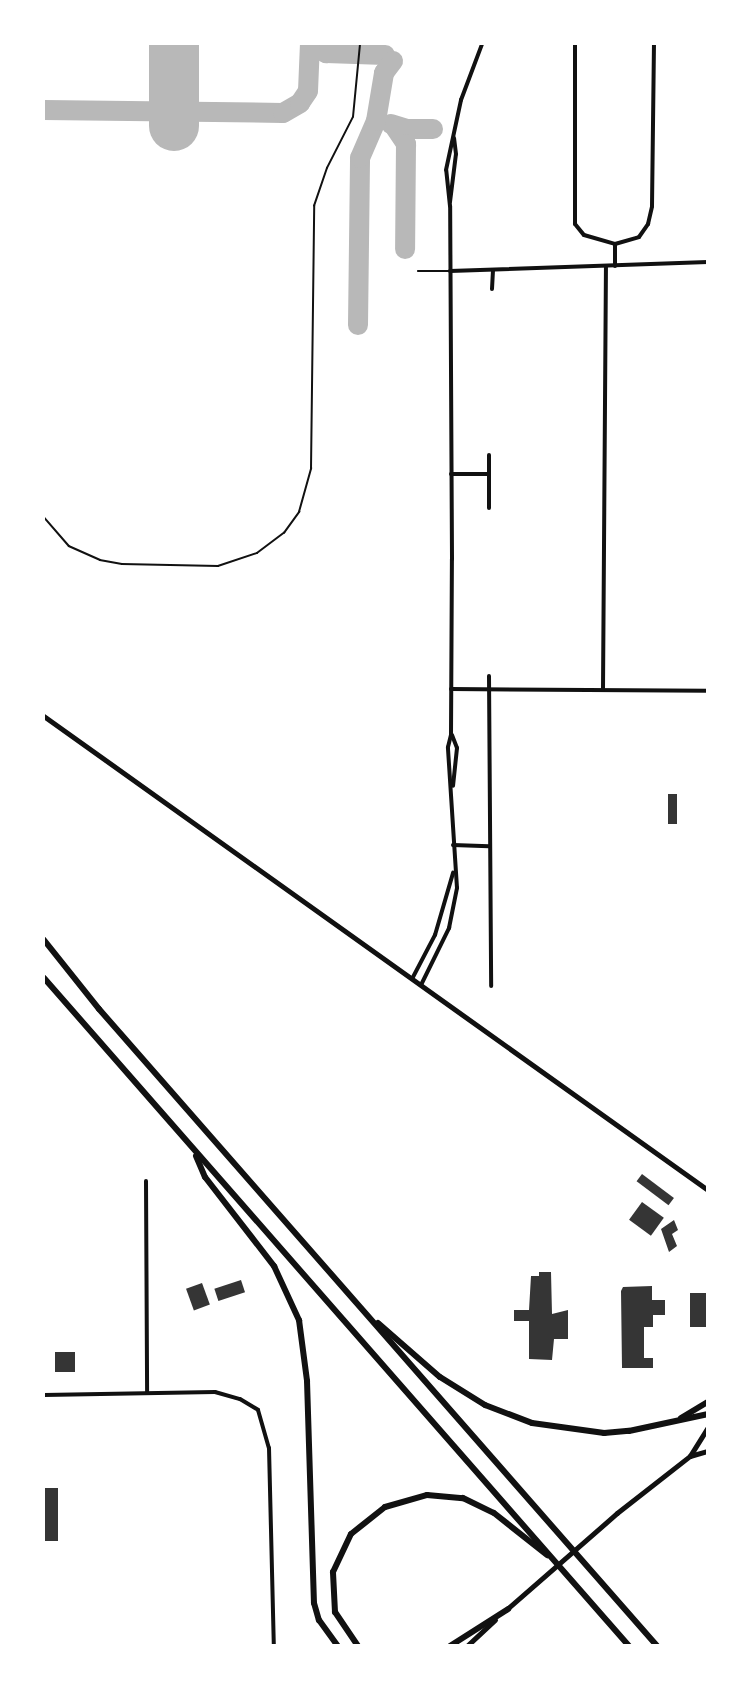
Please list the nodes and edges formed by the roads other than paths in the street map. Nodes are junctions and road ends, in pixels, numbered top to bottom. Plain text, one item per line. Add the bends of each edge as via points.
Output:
1 (360, 44) edge
2 (482, 44) edge
3 (575, 44) edge
4 (654, 44) edge
5 (454, 137) junction
6 (450, 206) junction
7 (615, 244) junction
8 (708, 261) edge
9 (615, 266) junction
10 (606, 267) junction
11 (493, 270) junction
12 (418, 271) dead end
13 (450, 271) junction
14 (492, 290) dead end
15 (489, 455) dead end
16 (451, 474) junction
17 (489, 474) junction
18 (489, 508) dead end
19 (44, 516) edge
20 (489, 676) dead end
21 (451, 689) junction
22 (489, 689) junction
23 (603, 690) junction
24 (708, 691) edge
25 (44, 716) edge
26 (451, 735) junction
27 (453, 786) junction
28 (453, 845) junction
29 (489, 846) junction
30 (453, 873) junction
31 (44, 940) edge
32 (44, 978) edge
33 (412, 979) junction
34 (421, 985) junction
35 (490, 986) dead end
36 (194, 1150) junction
37 (146, 1181) dead end
38 (708, 1190) edge
39 (370, 1317) junction
40 (147, 1393) junction
41 (44, 1395) edge
42 (708, 1402) edge
43 (708, 1414) edge
44 (669, 1423) junction
45 (708, 1427) edge
46 (708, 1451) edge
47 (690, 1456) junction
48 (552, 1557) junction
49 (508, 1609) junction
50 (471, 1640) junction
51 (274, 1646) edge
52 (338, 1646) edge
53 (358, 1646) edge
54 (450, 1646) edge
55 (462, 1646) edge
56 (467, 1646) edge
57 (629, 1646) edge
58 (657, 1646) edge

1 - 19 lane via 352,117 314,206 310,469 299,512 284,533 263,550 218,566 100,560 69,546
2 - 5 street via 461,100
3 - 7 street via 576,224 584,235
4 - 7 street via 652,206 648,225 639,237
5 - 6 street
5 - 6 street via 446,170
6 - 13 street
7 - 9 street
8 - 9 street
9 - 10 street
10 - 11 street
10 - 23 street
11 - 13 street
11 - 14 street
12 - 13 lane
13 - 16 street
15 - 17 street
16 - 17 street
16 - 21 street
17 - 18 street
20 - 22 street
21 - 22 street
21 - 26 street
22 - 23 street
22 - 29 street
23 - 24 street
25 - 33 street
26 - 27 street via 448,772
26 - 27 street via 457,748
27 - 28 street
28 - 29 street
28 - 30 street
29 - 35 street
30 - 33 street via 435,935
30 - 34 street via 457,888 449,928
31 - 39 highway via 106,1018
32 - 36 highway
33 - 34 street
34 - 38 street
36 - 48 highway
36 - 52 highway via 205,1177 274,1266 298,1320 307,1381 314,1603 324,1629
37 - 40 street
39 - 44 highway via 397,1336 440,1377 508,1415 588,1432 629,1431
39 - 58 highway
40 - 41 street
40 - 51 street via 215,1392 254,1407 265,1424 269,1448
42 - 44 highway
43 - 44 highway
45 - 47 street
46 - 47 street
47 - 49 street
48 - 53 highway via 534,1548 494,1513 464,1498 427,1495 385,1507 351,1534 333,1572 335,1612
48 - 57 highway
49 - 50 street
49 - 54 highway
50 - 55 street
50 - 56 street

